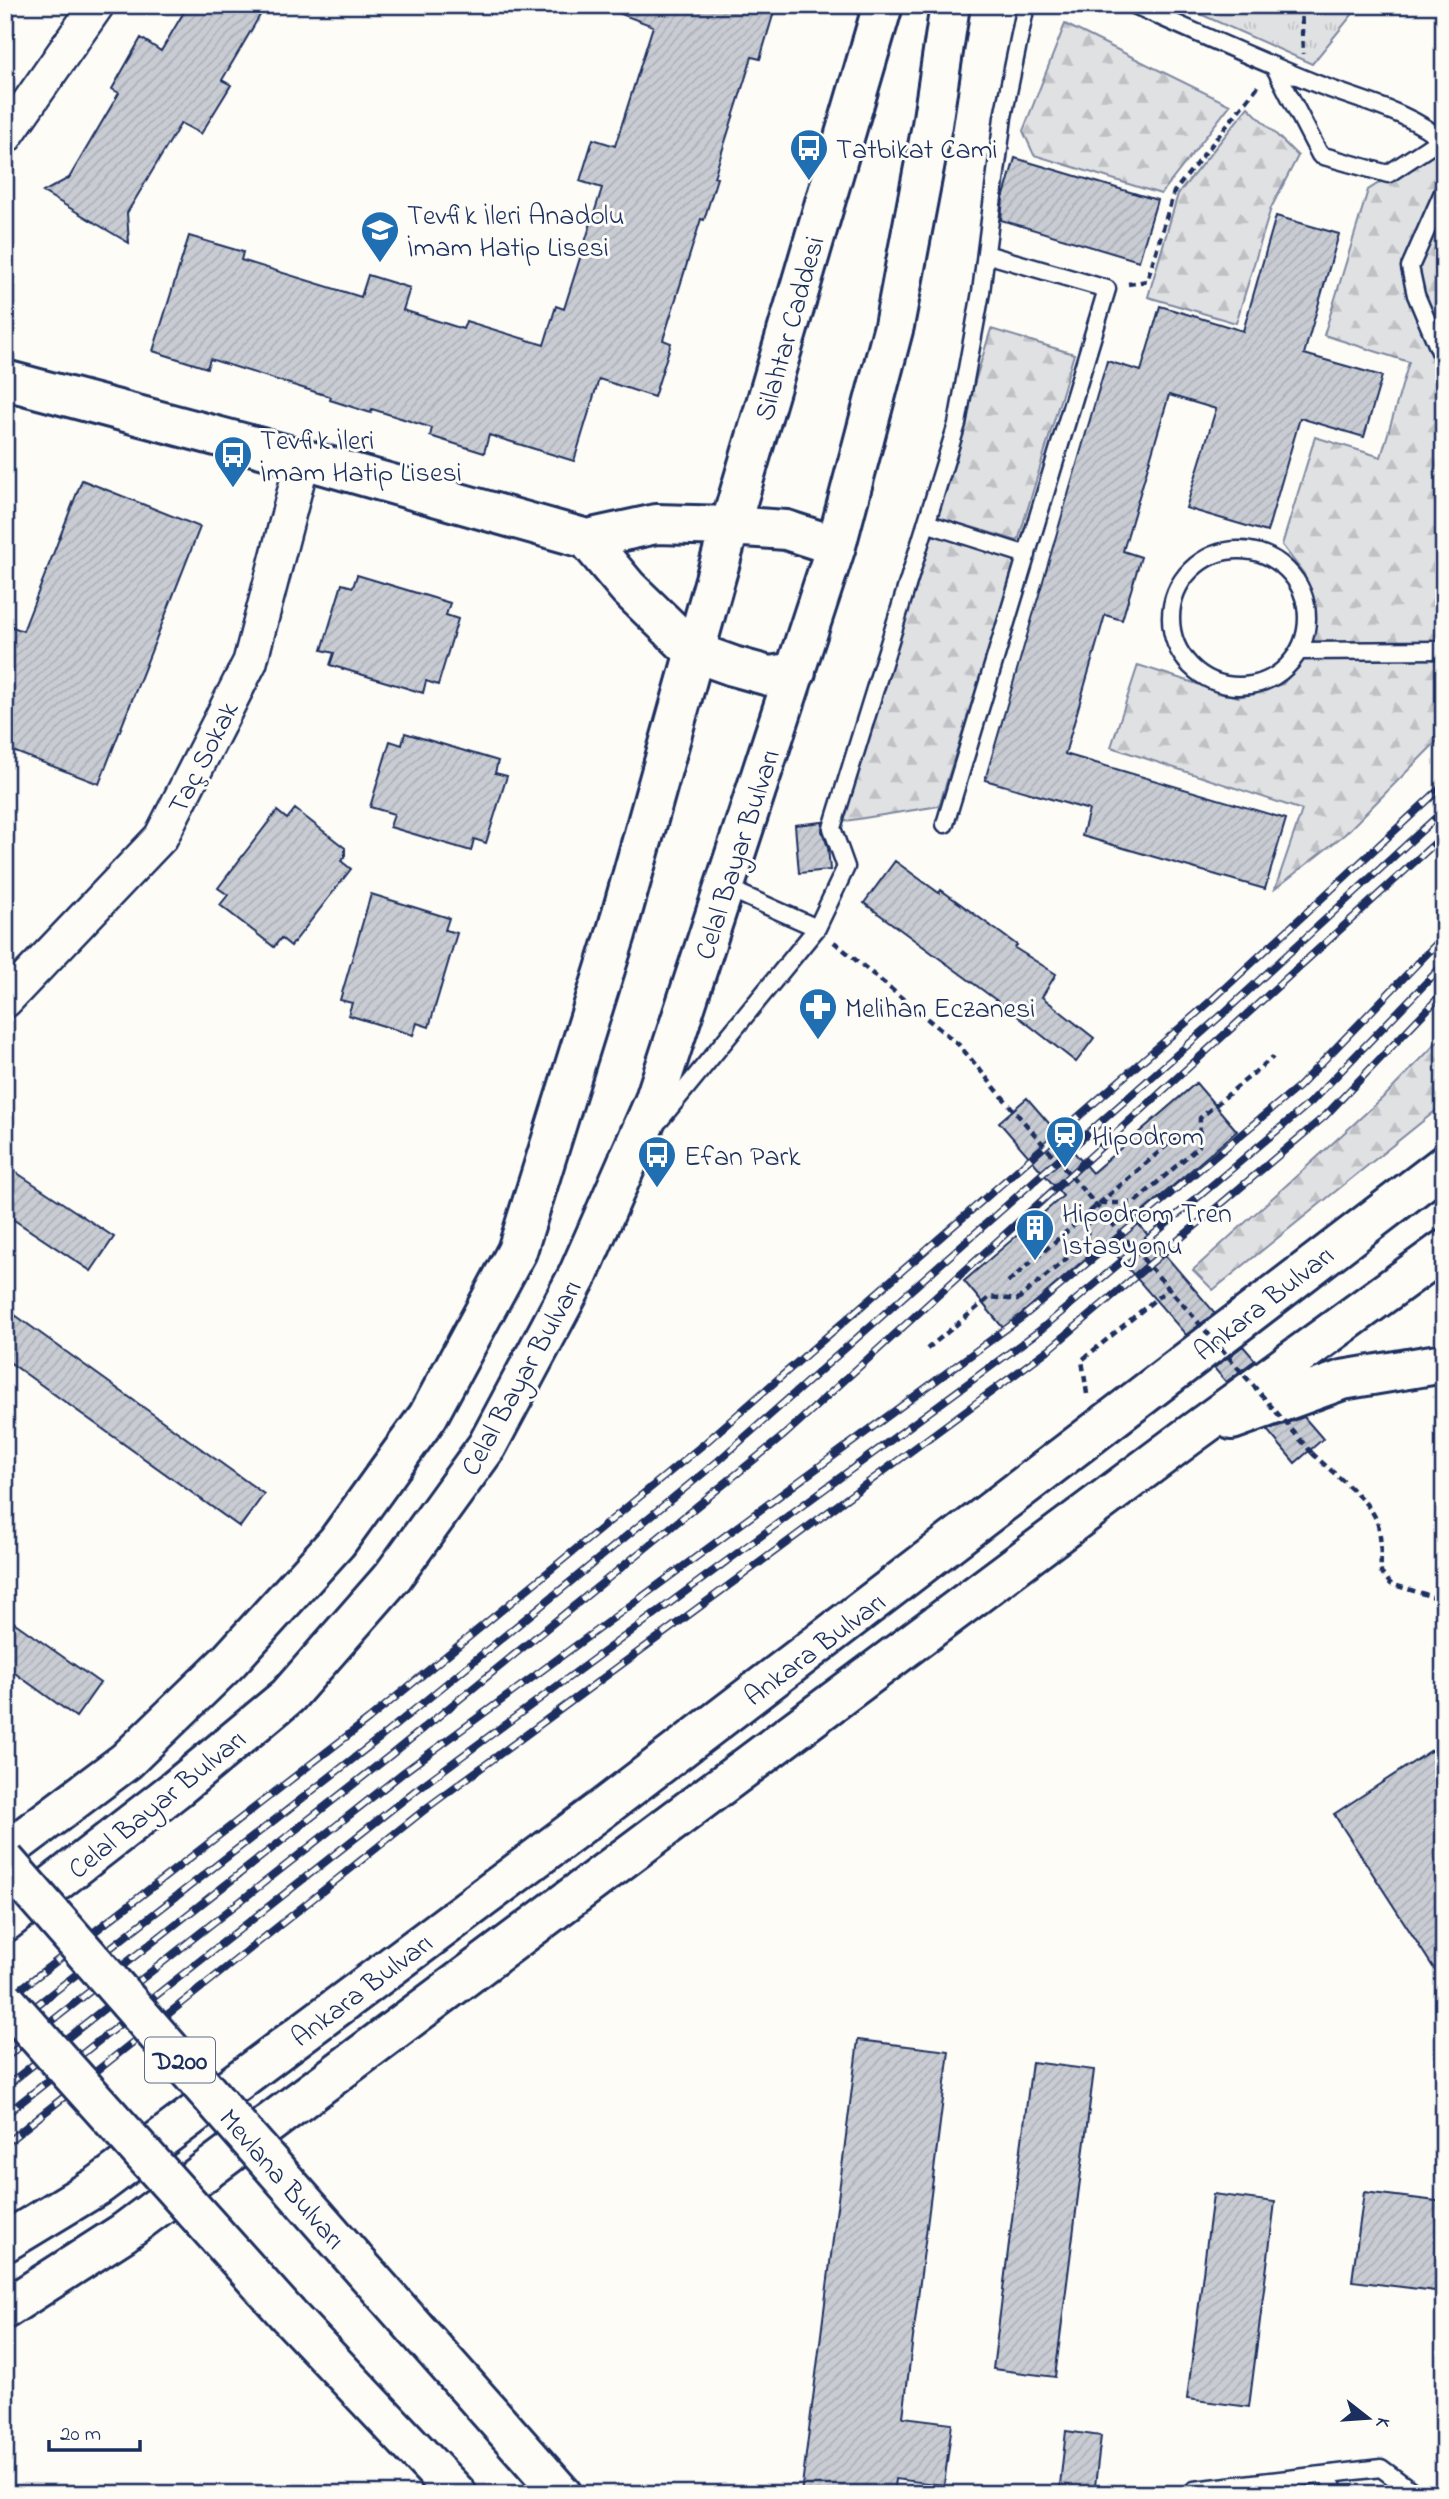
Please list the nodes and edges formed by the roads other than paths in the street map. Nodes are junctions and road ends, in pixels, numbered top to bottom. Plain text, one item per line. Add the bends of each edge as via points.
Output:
1 (97, 5) edge
2 (883, 5) edge
3 (950, 5) edge
4 (1026, 5) edge
5 (1134, 5) edge
6 (1274, 66) junction
7 (5, 137) edge
8 (1442, 141) edge
9 (1444, 190) edge
10 (986, 254) junction
11 (1444, 361) edge
12 (5, 380) edge
13 (303, 459) junction
14 (926, 523) junction
15 (730, 526) junction
16 (587, 540) junction
17 (836, 546) junction
18 (1027, 555) junction
19 (1444, 650) edge
20 (1299, 651) junction
21 (694, 652) junction
22 (796, 672) junction
23 (945, 824) dead end
24 (725, 887) junction
25 (817, 929) junction
26 (5, 1001) edge
27 (630, 1157) junction
28 (1444, 1165) edge
29 (1444, 1250) edge
30 (1444, 1363) edge
31 (1190, 1436) junction
32 (5, 1852) edge
33 (5, 1861) edge
34 (5, 1922) edge
35 (5, 2000) edge
36 (5, 2242) edge
37 (5, 2309) edge
38 (1328, 2474) junction
39 (1194, 2490) dead end
40 (453, 2491) edge
41 (562, 2494) edge
42 (1335, 2494) edge
43 (1416, 2494) edge

1 - 7 street
2 - 15 main road, Silahtar Caddesi
3 - 17 main road via 894,326
4 - 10 lane via 1003,117
5 - 6 lane
6 - 8 lane via 1379,106
6 - 8 lane via 1320,155 1388,174
9 - 11 lane via 1410,267 1416,295
10 - 14 lane via 957,424
10 - 18 lane via 1107,289
12 - 13 main road
13 - 16 main road
13 - 26 street, Taç Sokak via 250,662 161,837
14 - 18 lane
14 - 25 lane via 832,828 846,867
15 - 16 main road via 656,524
15 - 17 main road via 786,530
15 - 21 main road, Silahtar Caddesi
16 - 21 main road
17 - 22 main road, Celal Bayar Bulvarı
18 - 23 lane
19 - 20 lane
20 - 20 lane via 1307,607 1299,585 1285,567 1265,555 1221,552 1184,579 1171,620 1186,661 1203,676 1223,685 1266,681 1285,669
21 - 22 main road via 769,676
21 - 32 main road, Celal Bayar Bulvarı via 616,934 517,1251 428,1416 337,1542 229,1661 126,1761
22 - 24 main road, Celal Bayar Bulvarı
24 - 25 lane
24 - 27 main road, Celal Bayar Bulvarı via 654,1102
25 - 27 lane
27 - 34 main road, Celal Bayar Bulvarı via 578,1275 487,1446 393,1576 288,1696
28 - 36 main road, Ankara Bulvarı via 679,1751 99,2185
29 - 31 main road, Ankara Bulvarı
30 - 31 main road via 1342,1380
31 - 37 main road, Ankara Bulvarı via 123,2232
33 - 41 main road, Mevlana Bulvarı / D200, bridge
35 - 40 main road, bridge
38 - 39 lane
38 - 42 lane
38 - 43 lane via 1381,2468

